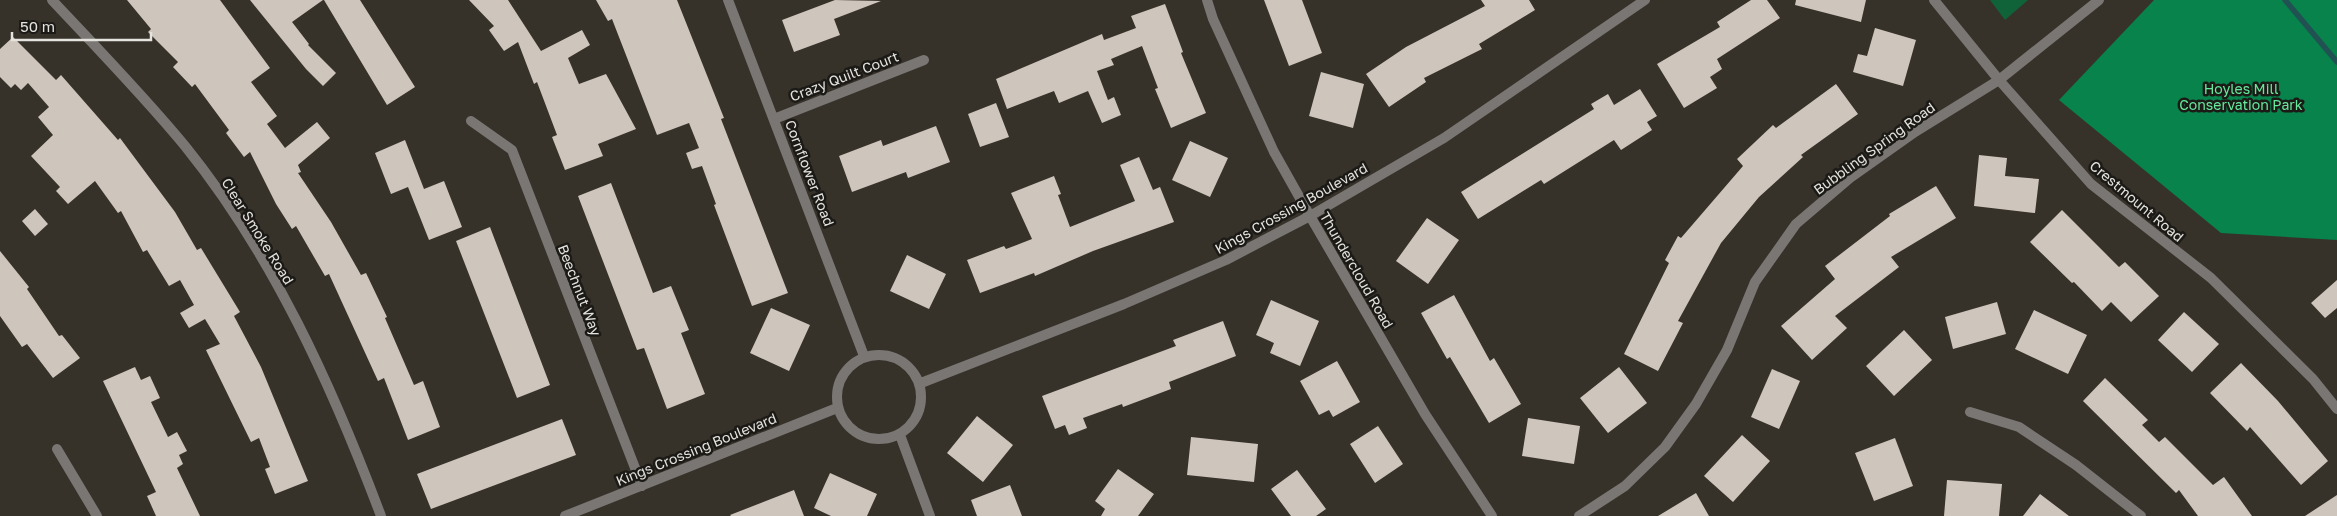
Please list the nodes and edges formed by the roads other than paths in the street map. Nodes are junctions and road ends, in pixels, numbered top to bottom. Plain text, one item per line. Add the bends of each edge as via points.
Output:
1 (52, 0) edge
2 (728, 0) edge
3 (1207, 0) edge
4 (1645, 0) edge
5 (1934, 0) edge
6 (2099, 0) edge
7 (924, 60) dead end
8 (1999, 80) junction
9 (774, 118) junction
10 (471, 121) dead end
11 (1310, 216) junction
12 (864, 356) junction
13 (921, 383) junction
14 (837, 408) junction
15 (2337, 409) edge
16 (1970, 412) dead end
17 (900, 436) junction
18 (56, 449) dead end
19 (642, 486) junction
20 (97, 516) edge
21 (381, 516) edge
22 (565, 516) edge
23 (930, 516) edge
24 (1492, 516) edge
25 (1579, 516) edge
26 (2141, 516) edge

1 - 21 street, Clear Smoke Road via 185,146 269,269 327,383 357,450
2 - 9 street, Cornflower Road
3 - 11 street, Thundercloud Road via 1274,152
4 - 11 street, Kings Crossing Boulevard via 1444,138
5 - 8 street, Crestmount Road
6 - 8 street, Bubbling Spring Road
7 - 9 street, Crazy Quilt Court
8 - 15 street, Crestmount Road via 2091,184 2211,278 2313,379
8 - 25 street, Bubbling Spring Road via 1915,132 1850,178 1796,224 1755,282 1727,350 1696,404 1665,447 1624,486
9 - 12 street, Cornflower Road
10 - 19 street, Beechnut Way via 512,150
11 - 13 street, Kings Crossing Boulevard via 1226,260
11 - 24 street, Thundercloud Road via 1425,414
12 - 13 street via 887,354 908,364
12 - 14 street via 841,377
13 - 17 street via 920,413
14 - 17 street via 846,425 862,437 881,441
14 - 19 street, Kings Crossing Boulevard
16 - 26 street via 2019,427 2076,465
17 - 23 street
18 - 20 street
19 - 22 street, Kings Crossing Boulevard

